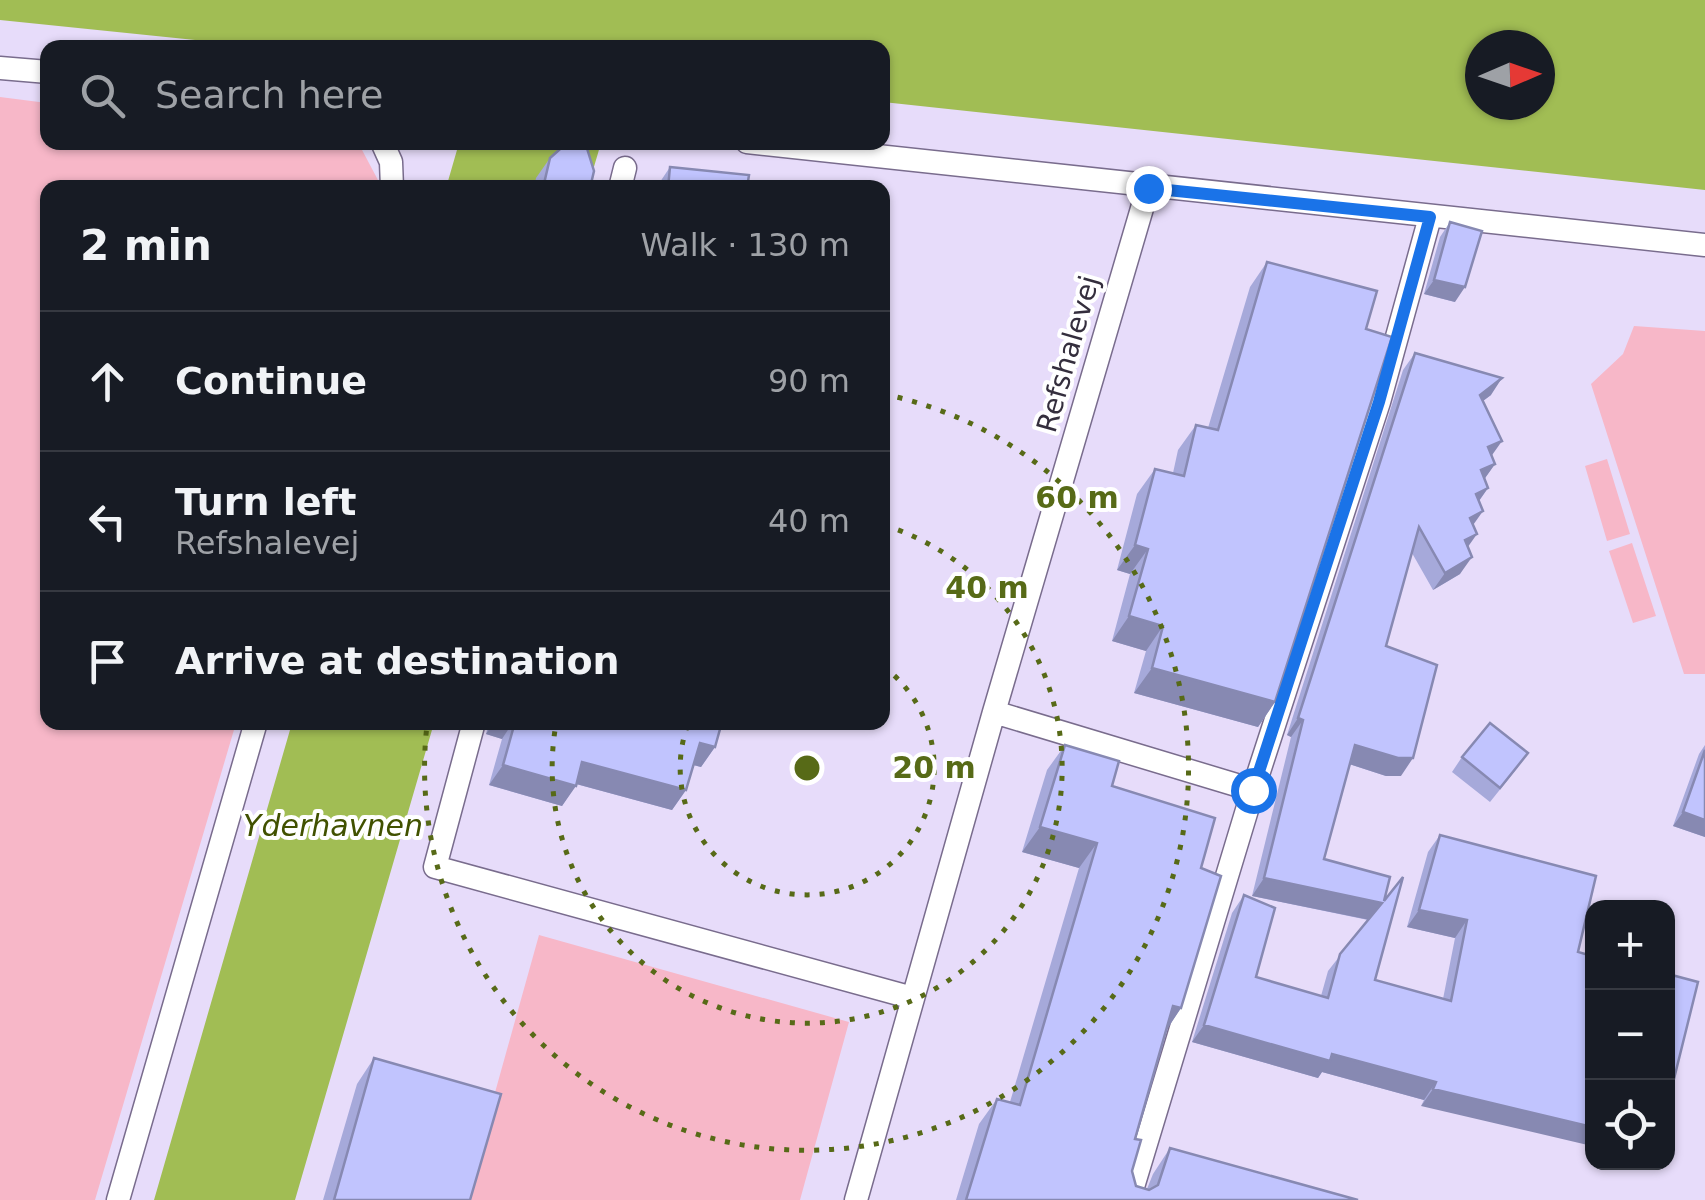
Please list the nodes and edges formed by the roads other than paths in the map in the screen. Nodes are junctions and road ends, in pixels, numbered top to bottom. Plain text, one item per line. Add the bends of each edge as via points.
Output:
1 (0, 68) edge
2 (40, 71) edge
3 (386, 150) edge
4 (818, 150) edge
5 (392, 180) edge
6 (1148, 188) junction
7 (1430, 217) junction
8 (1705, 245) edge
9 (994, 712) junction
10 (254, 730) edge
11 (472, 730) edge
12 (1253, 790) junction
13 (913, 998) junction
14 (118, 1200) edge
15 (856, 1200) edge
16 (1129, 1200) edge

1 - 2 lane
3 - 5 lane
4 - 6 lane
6 - 7 lane
6 - 9 lane, Refshalevej
7 - 8 lane
7 - 12 lane via 1379,402
9 - 12 lane
9 - 13 lane, Refshalevej
10 - 14 lane
11 - 13 lane via 435,867
12 - 16 lane
13 - 15 lane, Refshalevej

